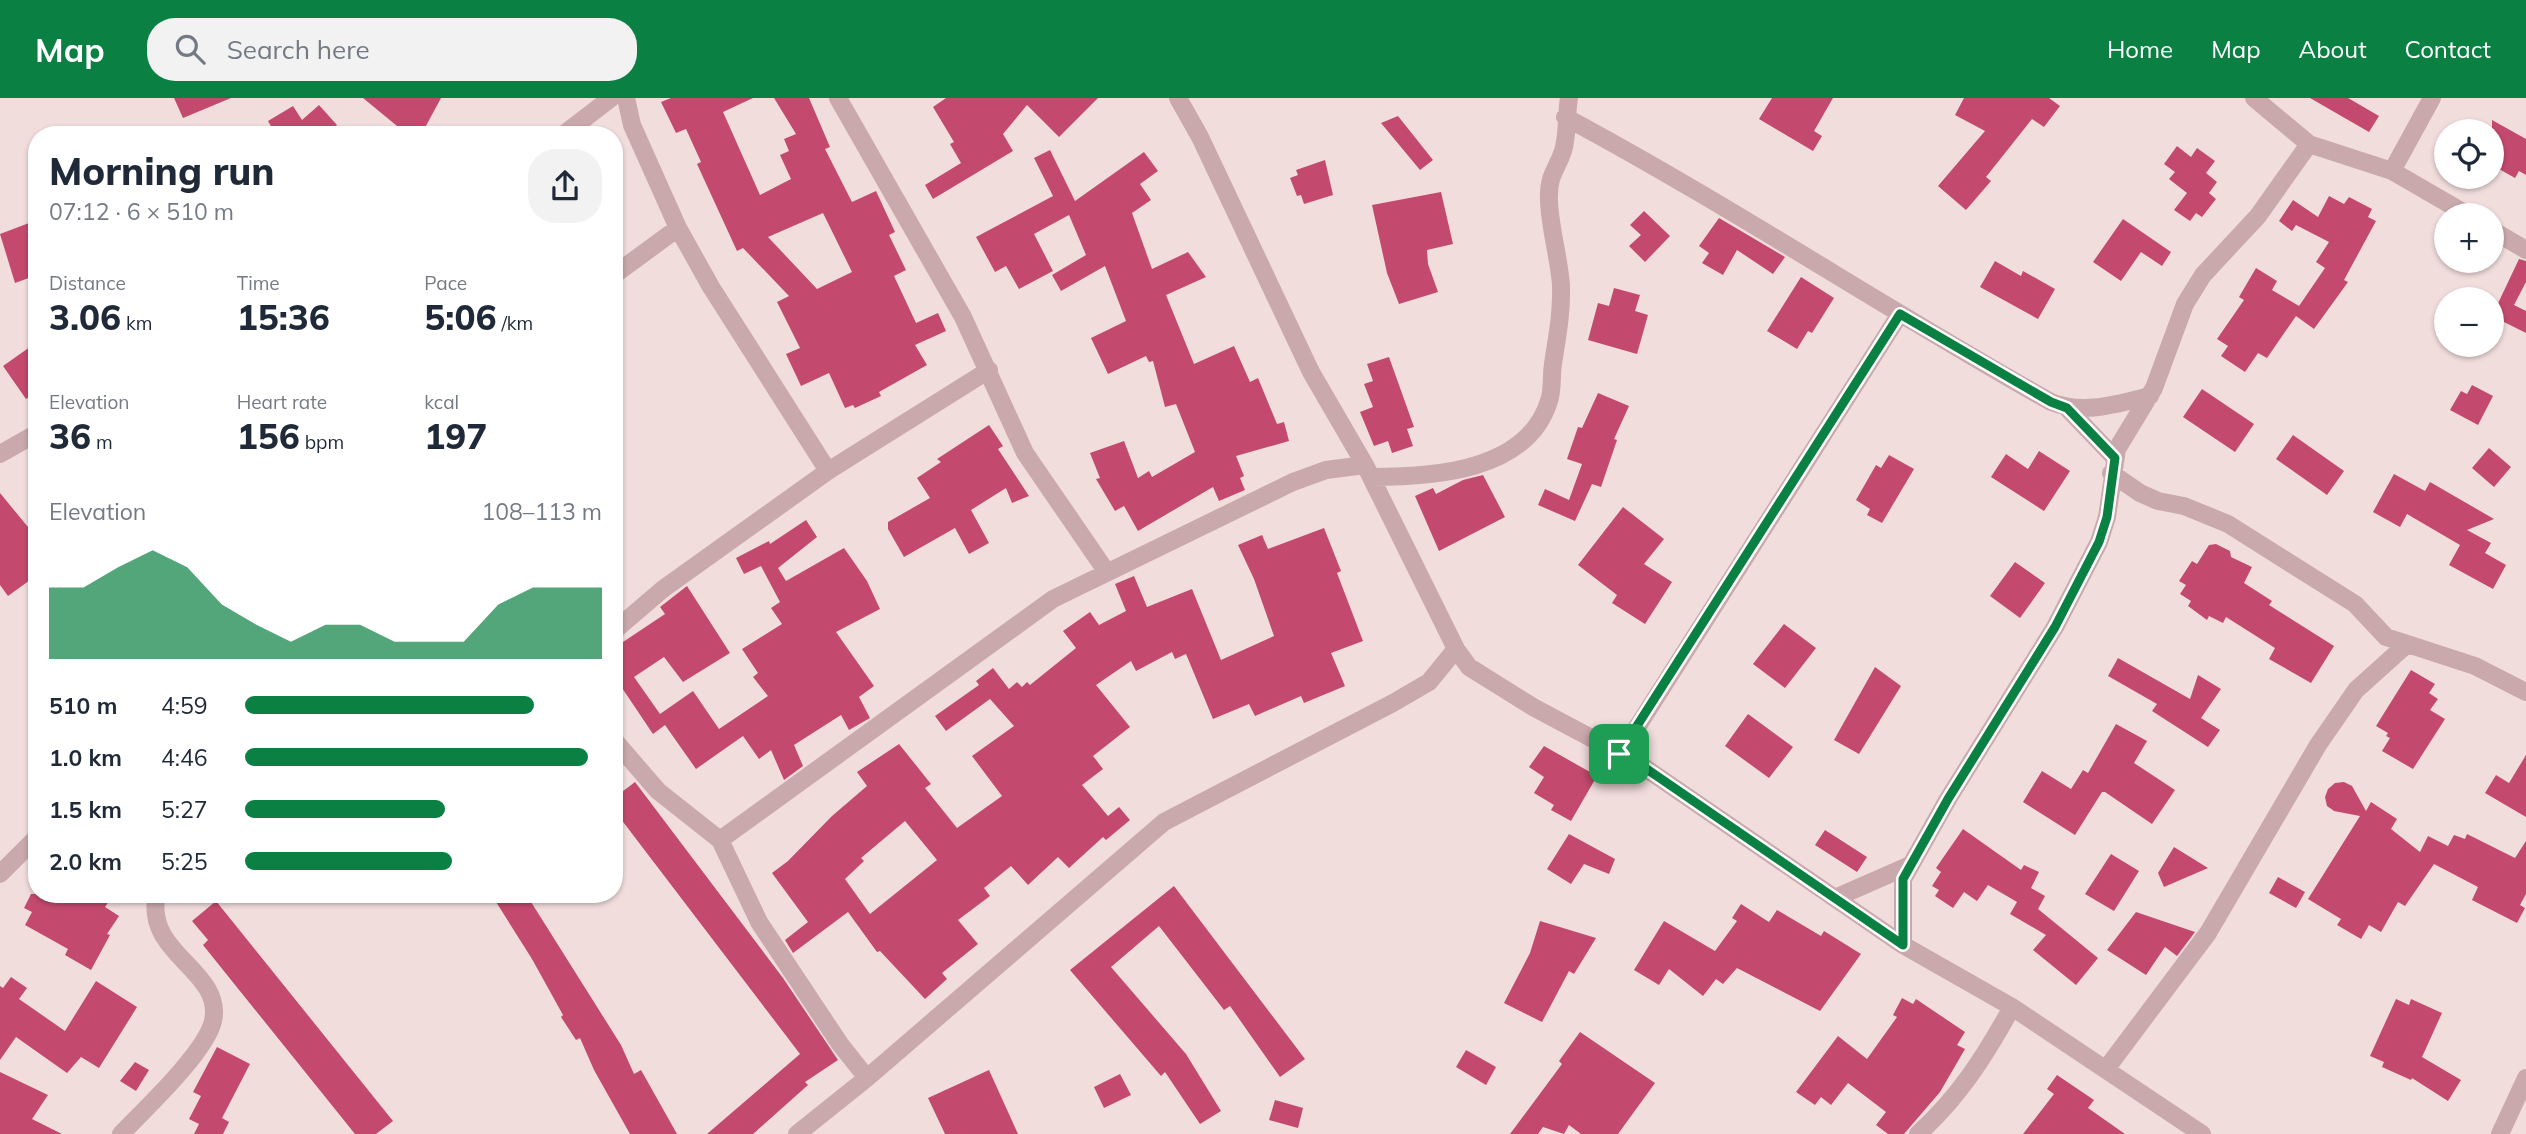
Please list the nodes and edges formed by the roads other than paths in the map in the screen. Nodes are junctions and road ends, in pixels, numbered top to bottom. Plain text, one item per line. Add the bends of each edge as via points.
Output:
1 (611, 98) edge
2 (626, 98) edge
3 (838, 98) edge
4 (1178, 98) edge
5 (1569, 98) edge
6 (2254, 98) edge
7 (2432, 98) edge
8 (1565, 117) junction
9 (575, 126) edge
10 (2309, 144) junction
11 (2392, 171) junction
12 (2447, 203) edge
13 (678, 228) junction
14 (2504, 236) edge
15 (2526, 250) edge
16 (623, 268) edge
17 (1900, 314) junction
18 (989, 370) junction
19 (2150, 396) junction
20 (2067, 408) junction
21 (28, 438) edge
22 (0, 454) edge
23 (2113, 465) junction
24 (828, 471) junction
25 (1368, 471) junction
26 (1106, 571) junction
27 (623, 623) edge
28 (2406, 645) junction
29 (1456, 649) junction
30 (2526, 692) edge
31 (623, 750) edge
32 (1619, 754) junction
33 (720, 841) junction
34 (28, 846) edge
35 (1908, 866) junction
36 (0, 874) edge
37 (1835, 898) junction
38 (155, 903) edge
39 (1903, 945) junction
40 (2012, 1007) junction
41 (2106, 1069) junction
42 (867, 1078) junction
43 (2526, 1078) edge
44 (121, 1134) edge
45 (797, 1134) edge
46 (1918, 1134) edge
47 (2202, 1134) edge
48 (2500, 1134) edge

1 - 9 street
2 - 13 street via 632,125
3 - 18 street
4 - 25 street via 1311,372
5 - 8 street
6 - 10 street
7 - 11 street
8 - 17 street via 1720,202
8 - 25 street via 1563,150 1550,174 1548,199 1560,282 1560,330 1550,400 1541,420 1528,436 1499,455 1469,467 1437,476
10 - 11 street
10 - 19 street via 2258,216 2203,275 2185,304
11 - 12 street
13 - 16 street
13 - 24 street
14 - 15 street
17 - 20 street
17 - 32 street
18 - 24 street
18 - 26 street via 1025,453
19 - 20 street via 2101,407
19 - 23 street via 2117,449
20 - 23 street
21 - 22 street
23 - 28 street via 2140,493 2228,524 2345,597 2386,637
23 - 35 street via 2099,542 2061,615
24 - 27 street via 663,589
25 - 26 street via 1326,470 1293,482
25 - 29 street
26 - 33 street via 1053,599
28 - 30 street via 2475,666
28 - 41 street via 2356,690 2318,745 2208,933
29 - 32 street via 1469,667
29 - 42 street via 1429,682 1393,704 1164,822
31 - 33 street via 659,791
32 - 37 street
33 - 42 street via 759,922 839,1044
34 - 36 street
35 - 37 street
35 - 39 street via 1903,879
37 - 39 street
38 - 44 street via 160,933 214,1000 213,1022 189,1061
39 - 40 street
40 - 41 street
40 - 46 street via 1979,1067 1949,1106
41 - 47 street
42 - 45 street
43 - 48 street

